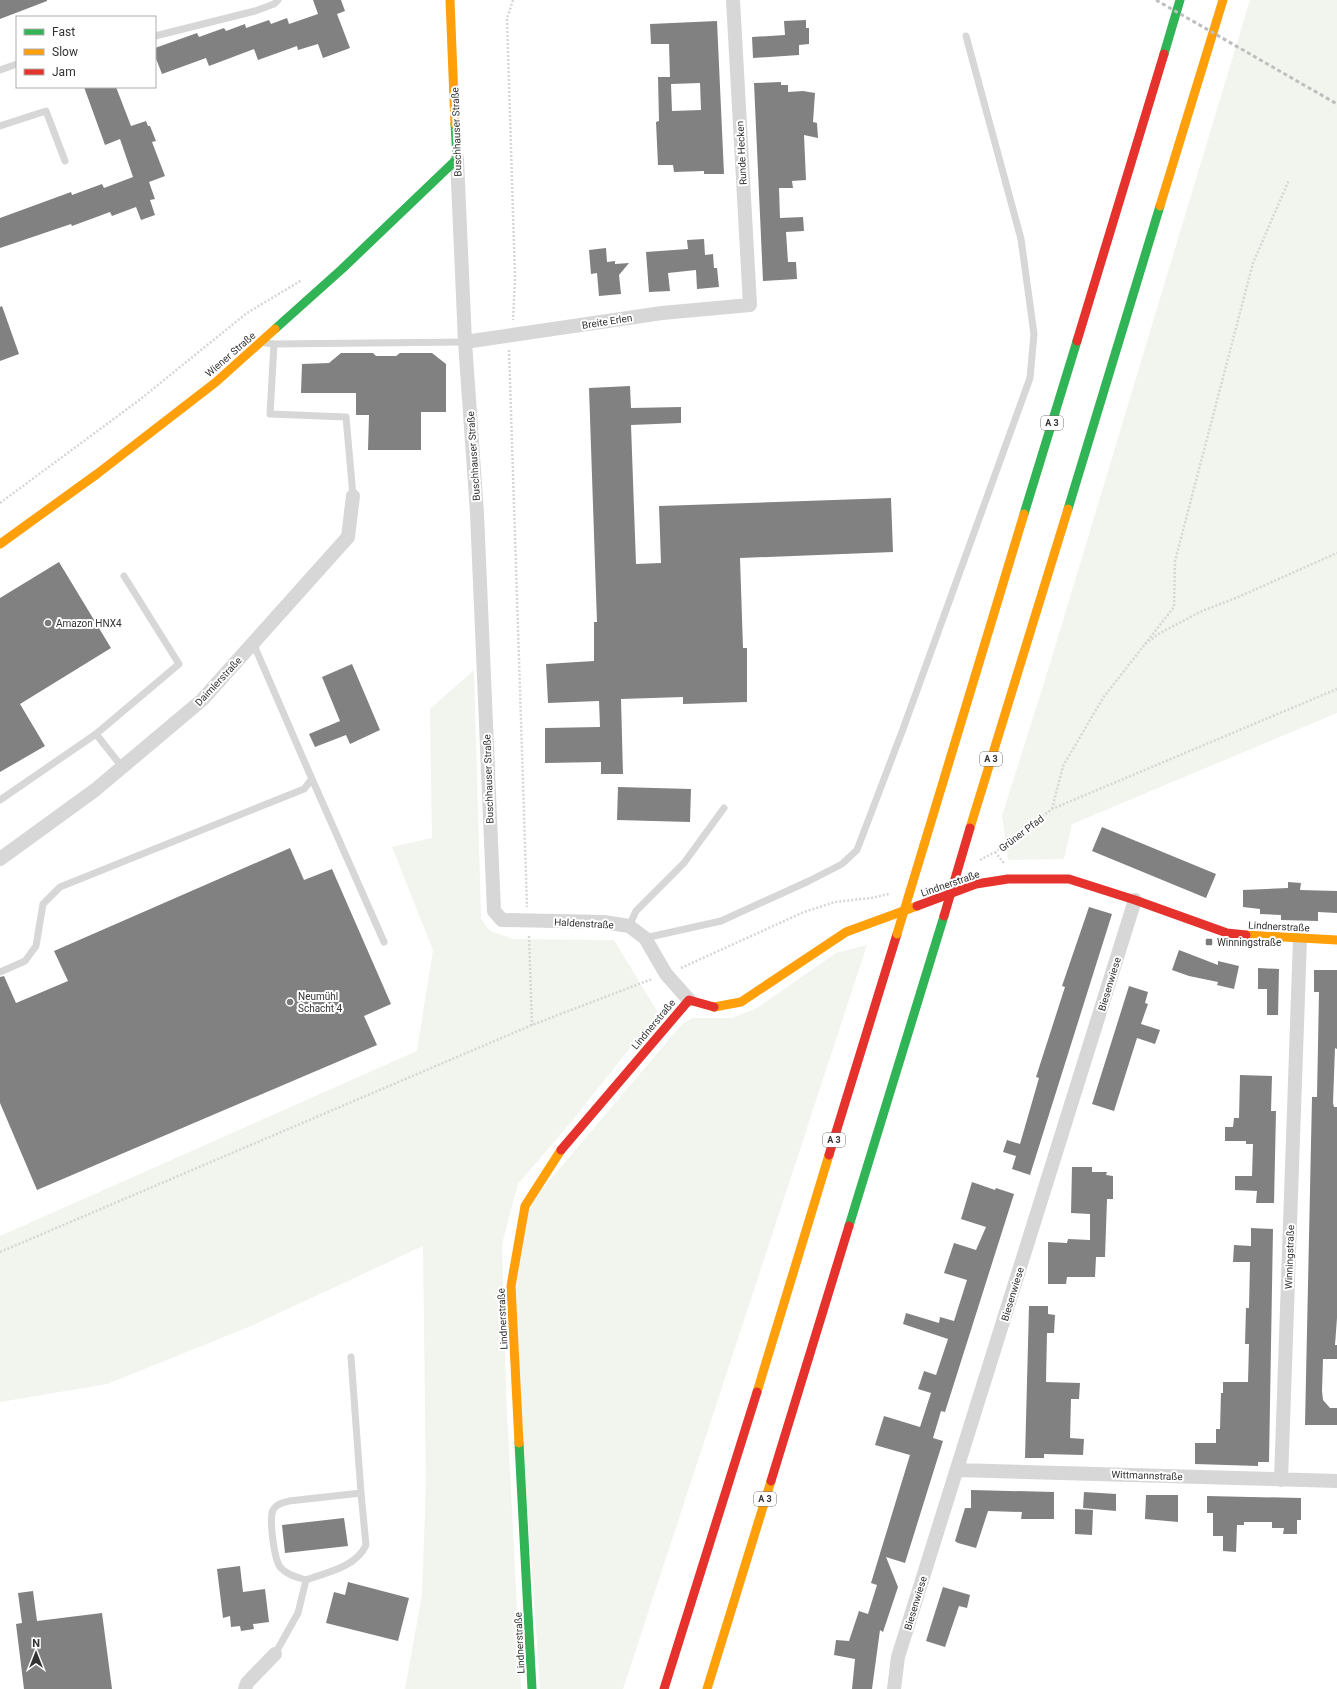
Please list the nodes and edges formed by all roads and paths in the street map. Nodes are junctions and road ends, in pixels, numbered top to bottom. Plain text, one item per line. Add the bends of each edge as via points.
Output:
1 (278, 0) edge
2 (450, 0) edge
3 (513, 0) edge
4 (733, 0) edge
5 (1180, 0) edge
6 (1223, 0) edge
7 (156, 36) edge
8 (966, 36) dead end
9 (16, 64) edge
10 (0, 70) edge
11 (0, 126) edge
12 (456, 159) junction
13 (65, 161) dead end
14 (1289, 180) dead end
15 (309, 276) dead end
16 (750, 305) joint
17 (513, 336) junction
18 (465, 342) junction
19 (261, 343) junction
20 (274, 344) junction
21 (353, 496) joint
22 (0, 503) edge
23 (0, 544) edge
24 (1337, 553) edge
25 (124, 576) dead end
26 (253, 643) junction
27 (1145, 644) junction
28 (1337, 689) edge
29 (96, 734) junction
30 (122, 767) junction
31 (312, 779) junction
32 (0, 800) edge
33 (724, 808) dead end
34 (1052, 809) junction
35 (989, 855) dead end
36 (0, 859) edge
37 (881, 896) dead end
38 (1135, 900) junction
39 (494, 911) joint
40 (528, 921) junction
41 (629, 926) junction
42 (645, 938) junction
43 (1300, 939) junction
44 (1337, 940) edge
45 (384, 942) dead end
46 (0, 972) edge
47 (666, 974) junction
48 (689, 1000) junction
49 (532, 1025) junction
50 (0, 1252) edge
51 (351, 1357) dead end
52 (957, 1470) junction
53 (1282, 1480) junction
54 (1337, 1481) edge
55 (361, 1493) junction
56 (306, 1580) junction
57 (275, 1654) joint
58 (245, 1689) edge
59 (532, 1689) edge
60 (664, 1689) edge
61 (707, 1689) edge
62 (894, 1689) edge

1 - 7 lane via 255,12
2 - 12 main road, Buschhauser Straße
3 - 17 path via 507,19 515,278
4 - 16 street, Runde Hecken
5 - 60 main road, A 3, bridge via 898,934
6 - 61 main road, A 3, bridge
8 - 42 lane via 1022,239 1034,334 1030,378 857,850 842,864 721,921
9 - 10 lane
11 - 13 lane via 46,111
12 - 18 street, Buschhauser Straße
12 - 19 main road, Wiener Straße
14 - 27 path via 1253,263 1175,562 1174,607
15 - 22 path via 247,313 138,401
16 - 17 street, Breite Erlen via 662,312
17 - 18 street, Breite Erlen
17 - 40 path via 509,348
18 - 20 lane
18 - 39 street, Buschhauser Straße via 477,513
19 - 20 lane
19 - 23 main road, Wiener Straße via 216,382 97,474
20 - 21 lane via 270,414 346,416
21 - 26 street, Daimlerstraße via 348,537
24 - 27 path via 1196,614
25 - 29 lane via 180,664
26 - 30 street, Daimlerstraße via 202,700
26 - 31 lane
27 - 34 path via 1104,698 1063,766
28 - 34 path, Grüner Pfad
29 - 30 lane
29 - 32 lane
30 - 36 street, Daimlerstraße via 95,790
31 - 45 lane
31 - 46 lane via 304,789 60,887 43,904 36,946 25,961
33 - 41 lane via 684,862 636,911
34 - 35 path, Grüner Pfad
37 - 47 path via 835,902 804,912
38 - 43 main road, Lindnerstraße via 1227,933
38 - 48 main road, Lindnerstraße via 1069,879 992,880 846,932 741,1002 716,1007
38 - 52 street, Biesenwiese
39 - 40 street, Haldenstraße via 502,920
40 - 41 street, Haldenstraße via 604,922
40 - 49 path
41 - 42 street, Haldenstraße
42 - 47 street, Haldenstraße
43 - 44 main road, Lindnerstraße
43 - 53 street, Winningstraße
47 - 48 street, Haldenstraße
47 - 49 path
48 - 59 main road, Lindnerstraße via 565,1144 525,1206 510,1286
49 - 50 path
51 - 55 lane
52 - 53 street, Wittmannstraße
52 - 62 street, Biesenwiese via 898,1657
53 - 54 street, Wittmannstraße
55 - 56 lane via 366,1545 363,1551 352,1562
55 - 56 lane via 289,1501 280,1503 274,1509 271,1516 276,1563 287,1574
56 - 57 lane via 298,1613
57 - 58 street

